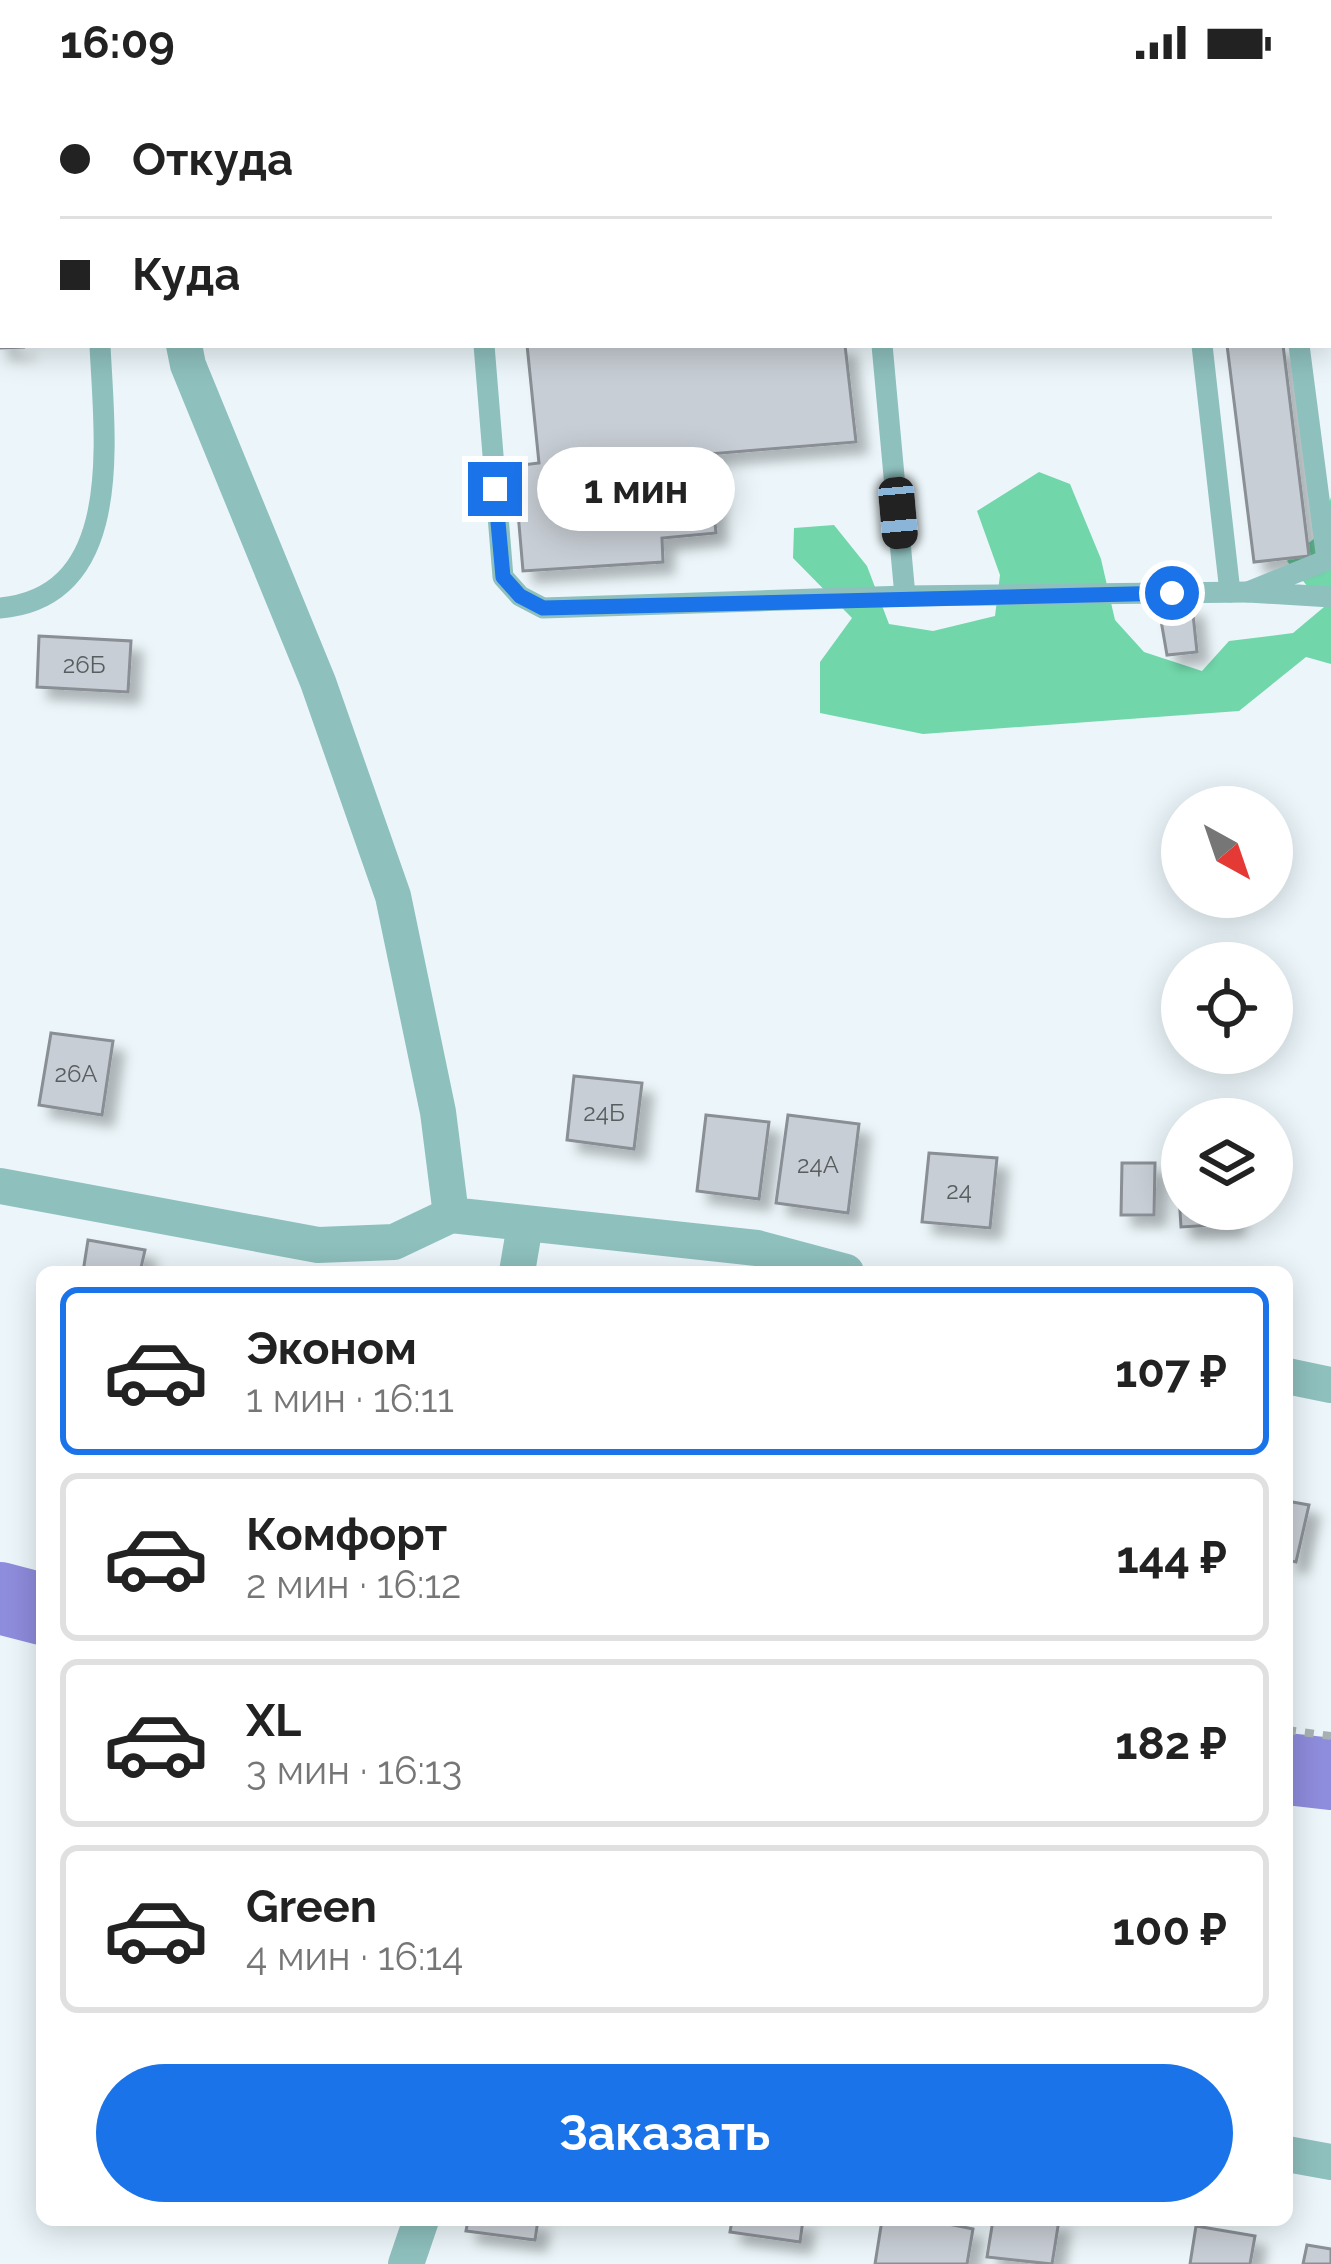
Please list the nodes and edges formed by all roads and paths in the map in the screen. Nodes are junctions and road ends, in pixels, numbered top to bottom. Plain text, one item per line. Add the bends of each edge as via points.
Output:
1 (100, 348) edge
2 (185, 348) edge
3 (484, 348) edge
4 (882, 348) edge
5 (1202, 348) edge
6 (1299, 348) edge
7 (1239, 592) junction
8 (905, 596) junction
9 (1331, 597) edge
10 (0, 608) edge
11 (0, 1186) edge
12 (451, 1215) junction
13 (525, 1225) junction
14 (518, 1266) edge
15 (824, 1266) edge
16 (1293, 1377) edge
17 (1331, 1385) edge
18 (1293, 1731) edge
19 (1331, 1736) edge
20 (1293, 2155) edge
21 (1331, 2162) edge
22 (419, 2226) edge
23 (406, 2264) edge

1 - 10 lane via 101,513 63,585 27,606
2 - 12 street via 394,896
3 - 8 lane via 503,577 520,596 543,608
4 - 8 lane
5 - 7 lane
6 - 7 lane via 1327,560
7 - 8 lane
7 - 9 lane
11 - 12 street via 318,1245 394,1242
12 - 13 street
13 - 14 street
13 - 15 street via 757,1248
16 - 17 street
18 - 19 path
20 - 21 street
22 - 23 street

